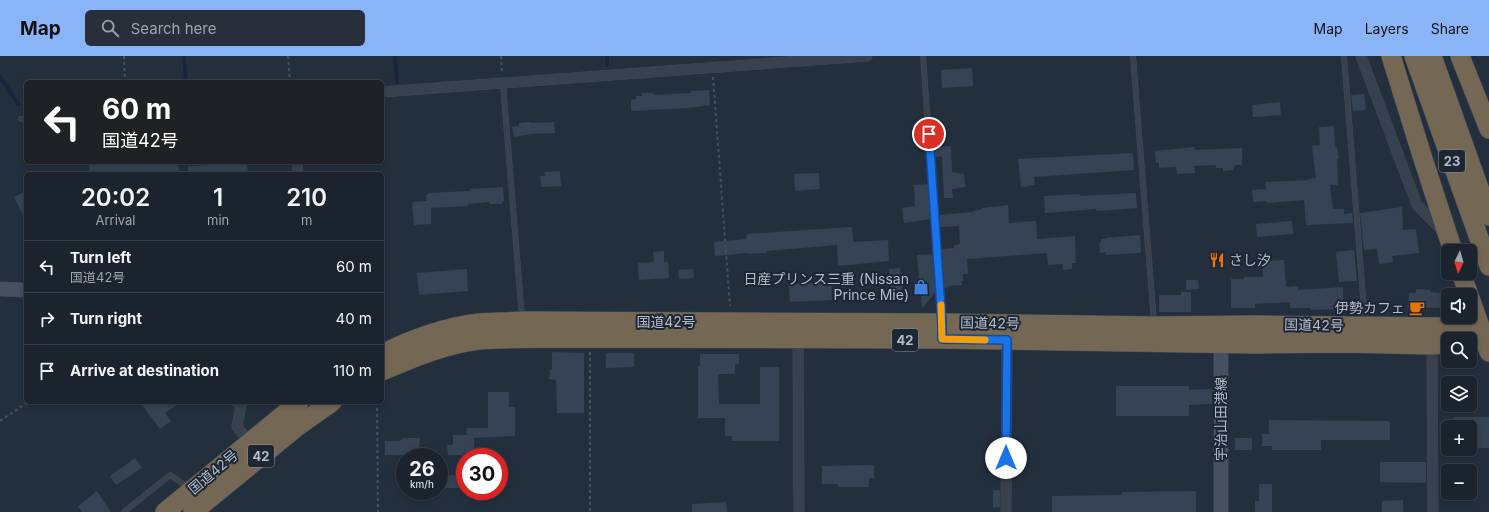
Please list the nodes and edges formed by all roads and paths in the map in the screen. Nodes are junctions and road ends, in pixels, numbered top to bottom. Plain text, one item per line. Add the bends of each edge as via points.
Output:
1 (124, 56) edge
2 (288, 56) edge
3 (501, 56) edge
4 (867, 56) edge
5 (923, 56) edge
6 (1133, 56) edge
7 (1344, 56) edge
8 (1361, 56) edge
9 (1391, 56) edge
10 (1414, 56) edge
11 (1432, 56) edge
12 (1460, 56) edge
13 (713, 68) junction
14 (125, 80) edge
15 (290, 80) edge
16 (503, 84) junction
17 (384, 92) edge
18 (1489, 129) edge
19 (1489, 216) edge
20 (1451, 244) edge
21 (1489, 266) edge
22 (0, 289) edge
23 (24, 290) edge
24 (523, 321) junction
25 (731, 322) junction
26 (1477, 322) edge
27 (1154, 326) junction
28 (1365, 326) junction
29 (942, 331) junction
30 (1221, 334) junction
31 (590, 339) junction
32 (798, 340) junction
33 (1007, 340) junction
34 (1482, 340) edge
35 (1440, 344) edge
36 (384, 353) edge
37 (384, 370) edge
38 (25, 404) edge
39 (240, 404) edge
40 (296, 404) edge
41 (329, 404) edge
42 (377, 404) edge
43 (0, 421) edge
44 (249, 442) junction
45 (192, 490) junction
46 (124, 512) edge
47 (165, 512) edge
48 (193, 512) edge
49 (378, 512) edge
50 (590, 512) edge
51 (799, 512) edge
52 (1006, 512) edge
53 (1221, 512) edge
54 (1433, 512) edge

1 - 14 path
2 - 15 path
3 - 16 path
4 - 13 street
5 - 29 lane
6 - 27 lane
7 - 28 lane
8 - 20 street via 1417,205
9 - 20 highway
10 - 21 highway, 23
11 - 19 highway, 23
12 - 18 highway
13 - 16 street
13 - 25 path
16 - 17 street
16 - 24 lane
22 - 23 main road
24 - 25 highway, 国道42号 / 42
24 - 36 highway, 国道42号 / 42 via 480,323 459,327 418,338
25 - 29 highway, 国道42号 / 42
26 - 34 highway
27 - 29 highway, 国道42号 / 42
27 - 30 highway, 国道42号 / 42
28 - 30 highway, 国道42号 / 42 via 1255,325
28 - 34 highway, 国道42号 / 42 via 1445,327
29 - 32 highway, 国道42号 / 42
29 - 33 highway, 国道42号 / 42
30 - 33 highway, 国道42号 / 42
30 - 35 highway, 国道42号 / 42
30 - 53 main road, 宇治山田港線
31 - 32 highway, 国道42号 / 42
31 - 37 highway, 国道42号 / 42 via 479,340 428,352
31 - 50 path
32 - 51 street
33 - 52 street
35 - 54 street
38 - 43 path
39 - 44 street via 237,427
40 - 44 highway, 国道42号 / 42
41 - 48 highway, 国道42号 / 42 via 298,426
42 - 49 path
44 - 45 highway, 国道42号 / 42
45 - 46 lane via 170,475
45 - 47 highway, 国道42号 / 42

